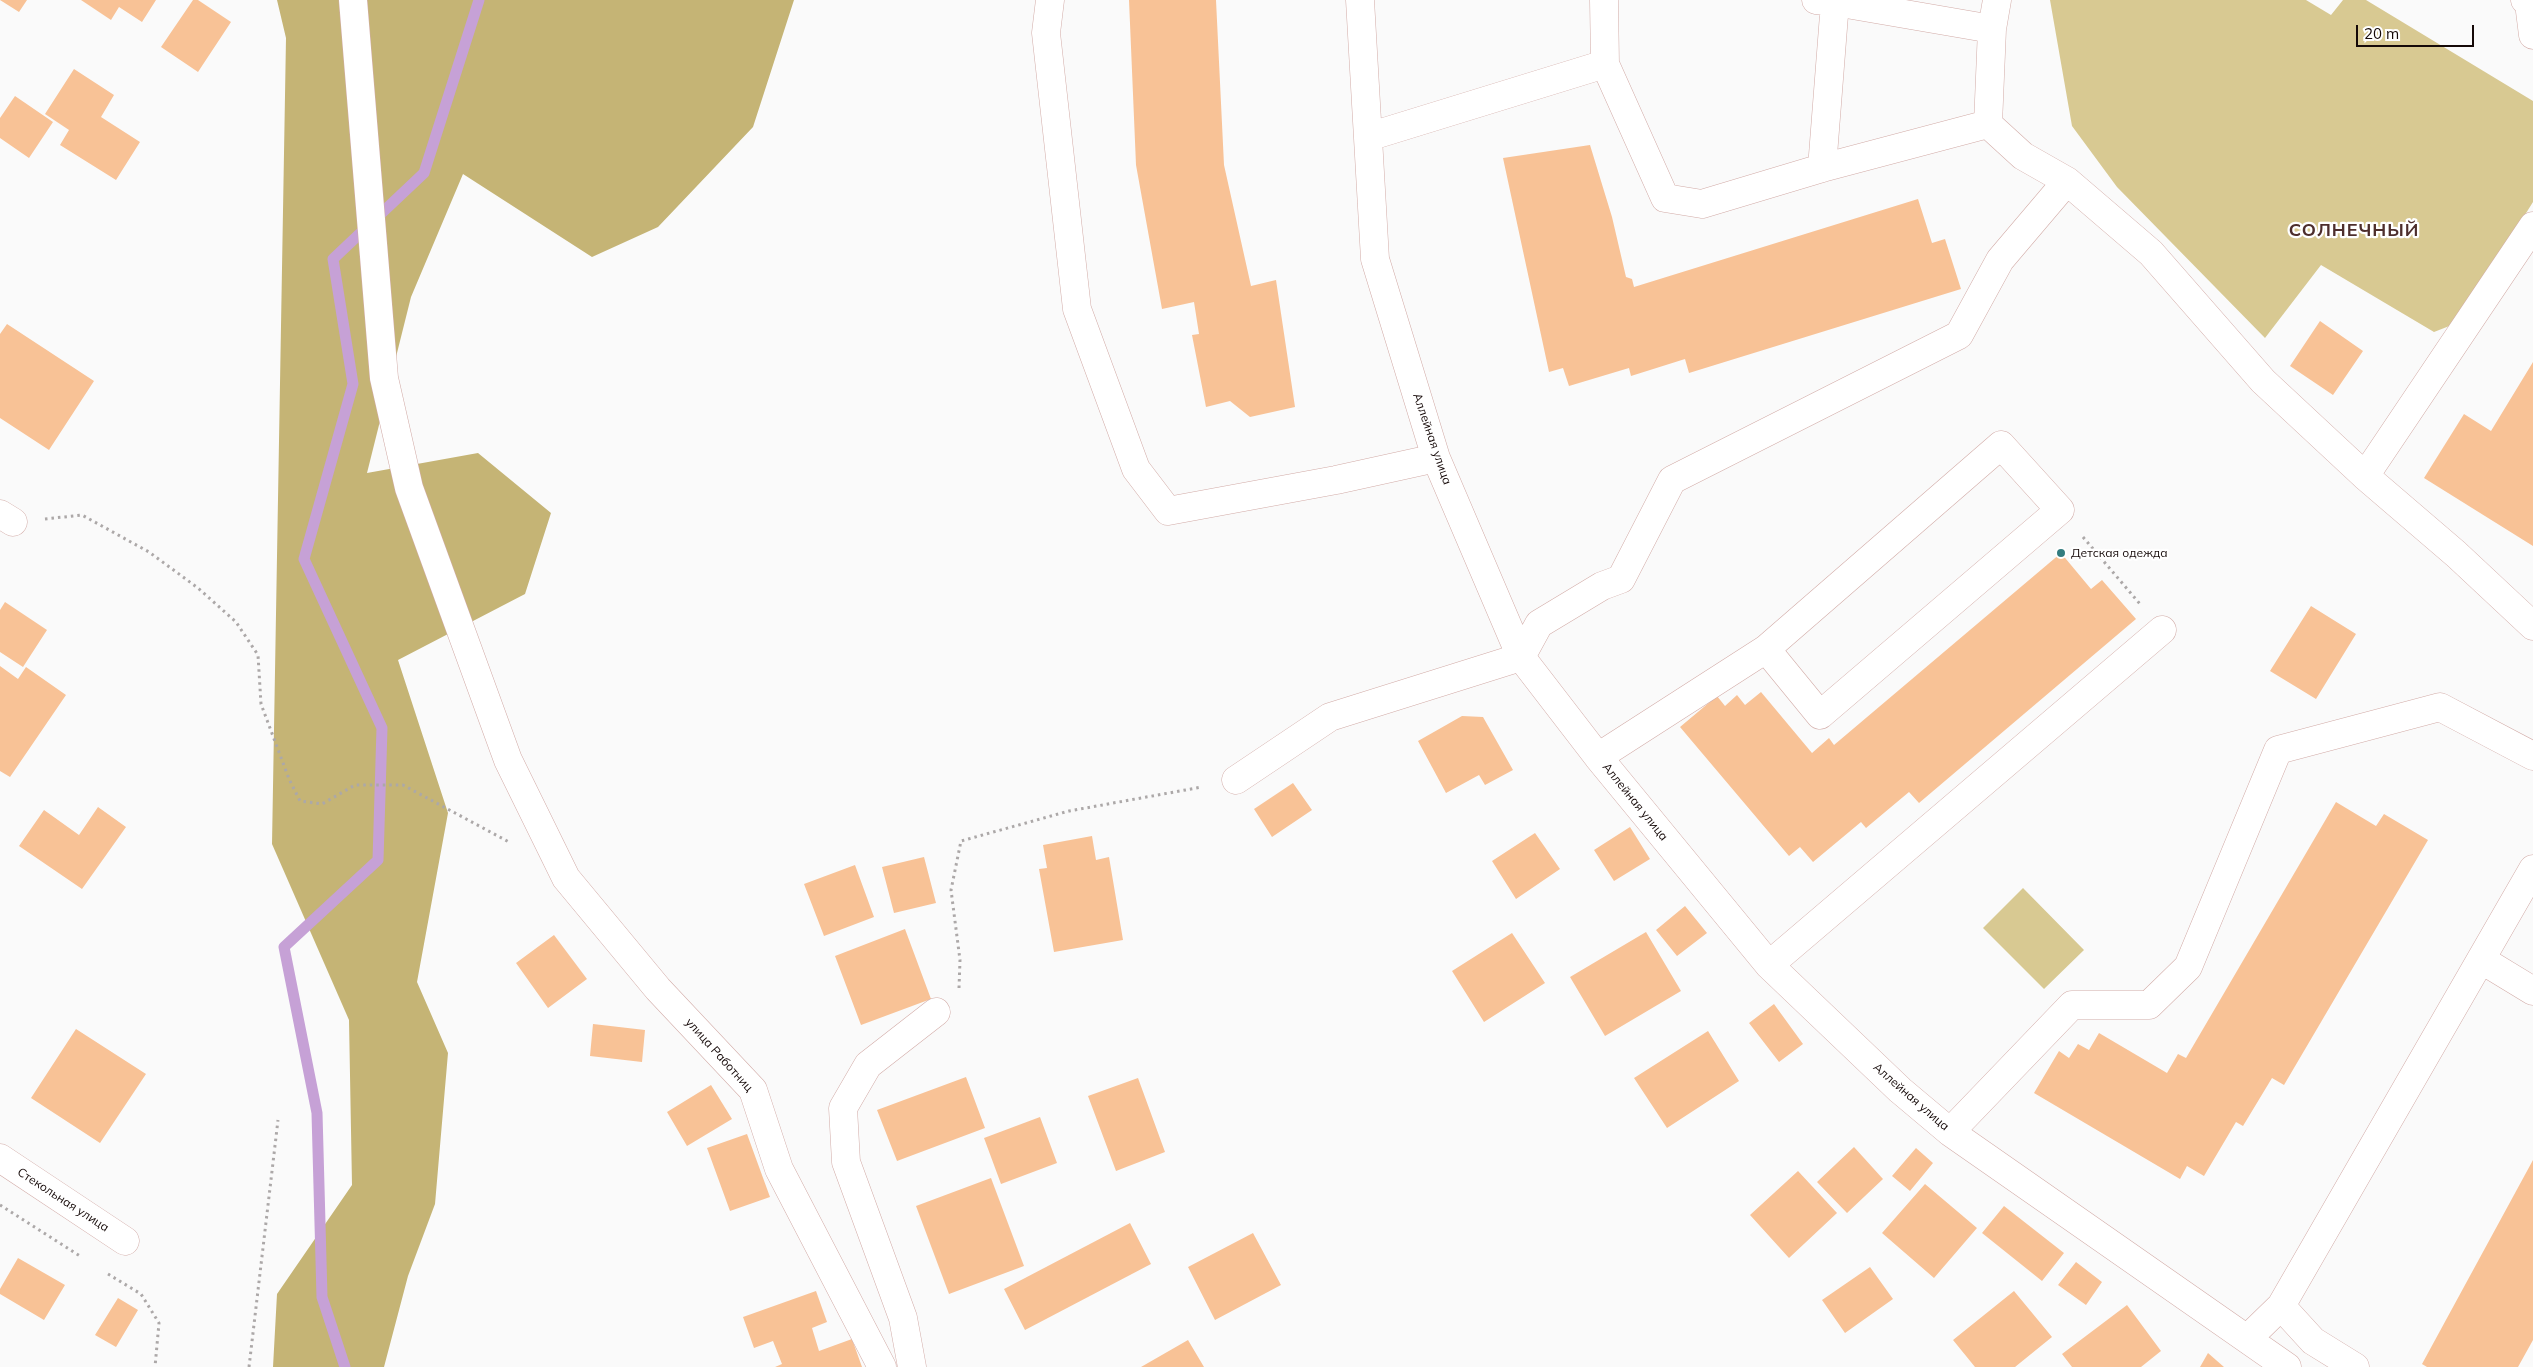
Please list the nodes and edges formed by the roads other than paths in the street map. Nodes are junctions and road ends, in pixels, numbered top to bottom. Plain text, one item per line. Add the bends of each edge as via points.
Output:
1 (353, 0) edge
2 (1050, 0) edge
3 (1360, 0) edge
4 (1604, 0) edge
5 (1997, 0) edge
6 (2525, 0) edge
7 (1826, 1) edge
8 (1992, 29) junction
9 (2533, 35) edge
10 (1605, 64) junction
11 (1988, 124) junction
12 (1368, 137) junction
13 (1822, 168) junction
14 (2067, 181) junction
15 (2529, 241) edge
16 (1436, 458) junction
17 (2365, 476) junction
18 (2533, 626) edge
19 (2162, 630) road end
20 (1766, 649) junction
21 (1521, 657) junction
22 (2533, 756) edge
23 (1598, 757) junction
24 (1236, 780) road end
25 (2533, 869) edge
26 (2482, 960) junction
27 (1770, 965) junction
28 (2533, 992) edge
29 (936, 1012) road end
30 (1950, 1132) junction
31 (0, 1158) edge
32 (126, 1241) dead end
33 (2281, 1306) junction
34 (2247, 1339) junction
35 (882, 1367) edge
36 (912, 1367) edge
37 (2287, 1367) edge
38 (2355, 1367) edge

1 - 35 street, улица Работниц via 384,378 409,488 508,760 566,878 658,989 753,1090 779,1168
2 - 16 street via 1046,33 1077,309 1136,469 1168,511
3 - 12 street, Аллейная улица
4 - 10 street
5 - 8 street
6 - 9 street via 2529,3
7 - 8 street
7 - 13 street
8 - 11 street
10 - 12 street
10 - 13 street via 1665,198 1702,204
11 - 13 street
11 - 14 street via 2023,156
12 - 16 street, Аллейная улица via 1375,260
14 - 17 street via 2151,253 2263,381
14 - 21 street via 2000,260 1959,335 1672,480 1620,579 1602,586 1539,624
15 - 17 street
16 - 21 street, Аллейная улица
17 - 18 street
19 - 27 street
20 - 20 street via 1820,714 2060,510 2000,445
20 - 23 street
21 - 23 street, Аллейная улица
21 - 24 street via 1330,717
22 - 30 street via 2440,707 2278,750 2188,967 2149,1005 2072,1004
23 - 27 street, Аллейная улица
25 - 26 street
26 - 28 street
26 - 33 street
27 - 30 street, Аллейная улица via 1900,1090
29 - 36 street via 868,1065 843,1108 846,1162 903,1318
30 - 34 street, Аллейная улица
31 - 32 street, Стекольная улица
33 - 34 street
33 - 38 street via 2313,1340
34 - 37 street, Аллейная улица

